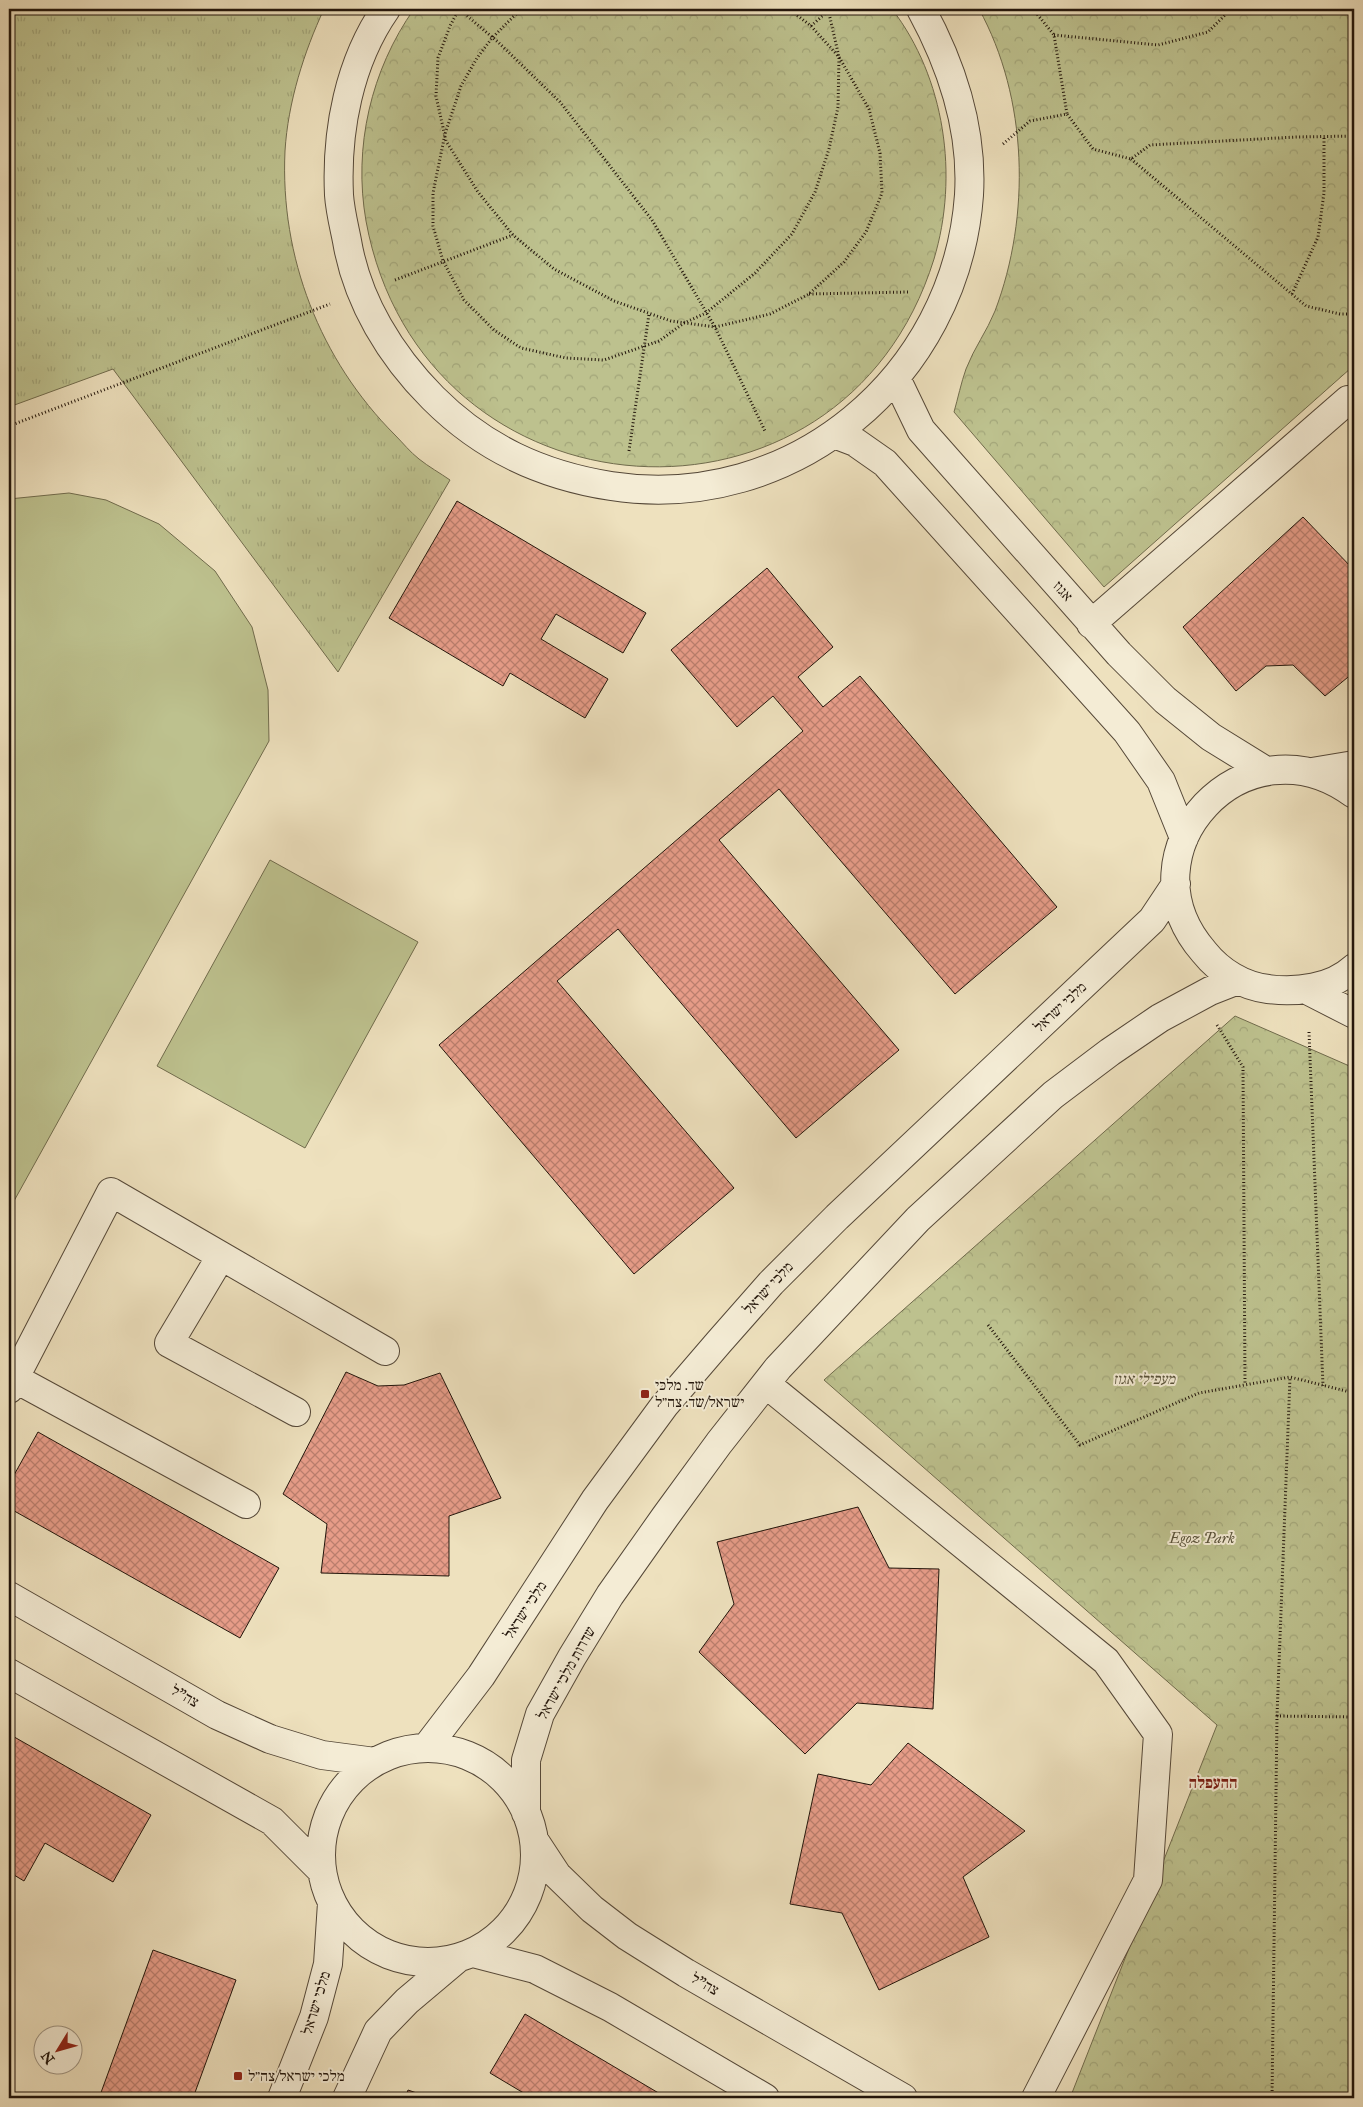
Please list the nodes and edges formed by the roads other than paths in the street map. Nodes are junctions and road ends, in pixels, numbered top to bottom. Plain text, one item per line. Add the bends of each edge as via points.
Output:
1 (386, 9) edge
2 (921, 9) edge
3 (896, 378) junction
4 (1348, 400) dead end
5 (834, 434) junction
6 (1091, 624) junction
7 (1354, 765) edge
8 (1266, 771) junction
9 (1312, 772) junction
10 (1354, 794) edge
11 (1184, 838) junction
12 (1176, 884) junction
13 (1354, 968) edge
14 (1238, 980) junction
15 (1307, 990) junction
16 (1354, 1014) edge
17 (221, 1256) junction
18 (384, 1351) dead end
19 (12, 1383) edge
20 (766, 1384) junction
21 (296, 1412) dead end
22 (246, 1504) dead end
23 (9, 1596) edge
24 (9, 1673) edge
25 (426, 1748) junction
26 (375, 1762) junction
27 (526, 1813) junction
28 (534, 1840) junction
29 (322, 1871) junction
30 (332, 1904) junction
31 (465, 1956) junction
32 (282, 2098) edge
33 (347, 2098) edge
34 (765, 2098) edge
35 (902, 2098) edge
36 (1036, 2098) edge

1 - 5 street via 361,55 344,115 339,154 339,199 349,256 362,292 388,344 413,378 453,418 500,450 539,469 577,481 638,490 688,489 741,479 797,457
2 - 3 street via 939,43 959,97 967,146 969,195 961,248 947,291 923,341
3 - 5 street via 867,408
3 - 6 street, אגוז via 921,430
4 - 6 street
5 - 11 street via 855,442 885,463 1127,732 1161,781
6 - 8 street, אגוז via 1165,700 1211,737
7 - 9 street
8 - 9 street
8 - 11 street via 1240,779 1216,794 1197,814
9 - 10 street via 1339,783
11 - 12 street via 1177,861
12 - 14 street via 1181,914 1194,941 1214,964
12 - 25 street, מלכי ישראל via 1152,920 837,1217 771,1283 719,1342 664,1406 601,1492 481,1676
13 - 15 street via 1330,982
14 - 15 street via 1260,988
14 - 20 street via 1160,1018 1053,1095 918,1219
15 - 16 street
17 - 18 street
17 - 19 street via 111,1192
17 - 21 street via 169,1343
19 - 22 street
20 - 27 street, שדרות מלכי ישראל via 664,1517 610,1595 540,1714 526,1760
20 - 36 street via 1106,1661 1158,1734 1148,1880
23 - 26 street, צה"ל via 217,1715 270,1739 322,1755
24 - 29 street via 272,1821
25 - 26 street via 400,1752
25 - 27 street via 451,1751 475,1759 496,1773
26 - 29 street via 350,1781 331,1808 322,1839
27 - 28 street
28 - 31 street via 535,1863 531,1885 522,1906 493,1941
28 - 35 street, צה"ל via 557,1875 592,1909 627,1936
29 - 30 street
30 - 31 street via 345,1924 385,1954 433,1963
30 - 32 street, מלכי ישראל via 328,1964 314,2017
31 - 33 street via 406,2001 378,2031
31 - 34 street via 535,1969 610,2007

